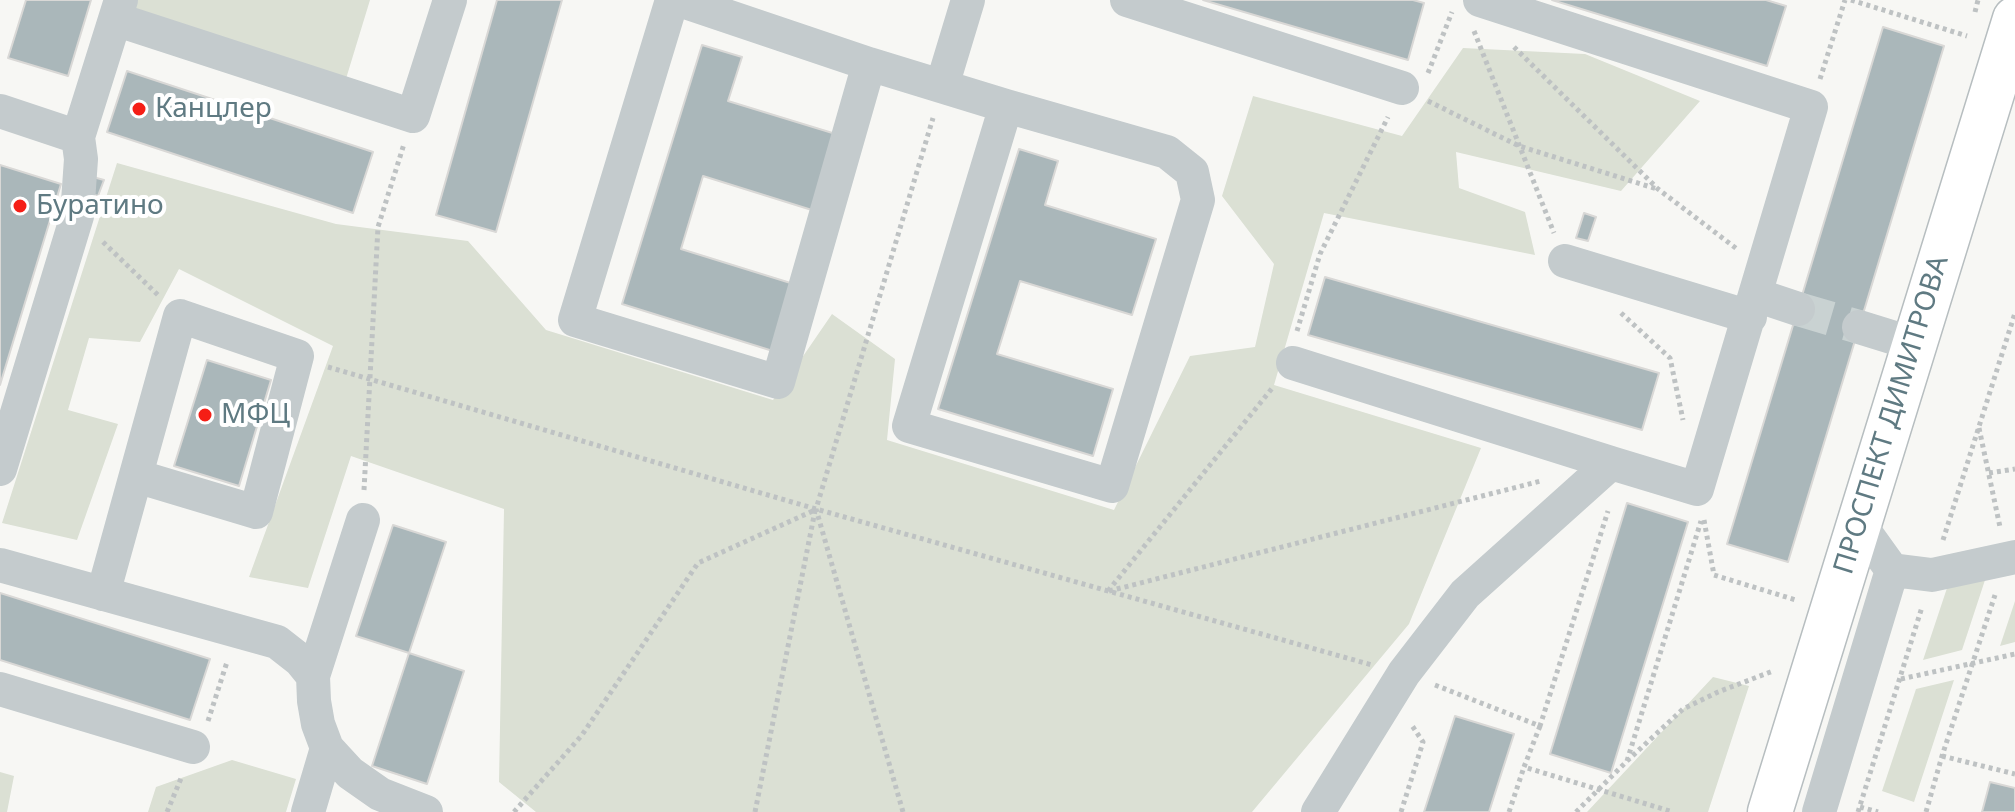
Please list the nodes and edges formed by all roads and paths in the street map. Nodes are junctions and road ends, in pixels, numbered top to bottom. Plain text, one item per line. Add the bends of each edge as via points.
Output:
1 (450, 0) edge
2 (672, 0) edge
3 (679, 0) edge
4 (968, 0) edge
5 (1127, 0) edge
6 (1456, 0) edge
7 (1480, 0) edge
8 (1848, 0) edge
9 (118, 9) edge
10 (2015, 19) edge
11 (1967, 36) dead end
12 (1511, 45) dead end
13 (869, 64) junction
14 (942, 86) junction
15 (1402, 88) junction
16 (1006, 106) junction
17 (1811, 107) junction
18 (0, 111) edge
19 (413, 116) junction
20 (78, 137) junction
21 (1658, 189) junction
22 (77, 216) junction
23 (1565, 261) dead end
24 (1756, 294) junction
25 (1798, 309) tunnel mouth
26 (180, 316) junction
27 (1859, 327) tunnel mouth
28 (1914, 344) junction
29 (1293, 363) junction
30 (340, 371) dead end
31 (370, 380) junction
32 (1978, 427) dead end
33 (1617, 465) junction
34 (0, 469) edge
35 (2015, 469) edge
36 (1989, 473) junction
37 (136, 476) junction
38 (1550, 478) dead end
39 (816, 509) junction
40 (363, 520) joint
41 (1859, 524) junction
42 (2011, 558) edge
43 (0, 565) edge
44 (1892, 570) junction
45 (1108, 591) junction
46 (103, 594) junction
47 (1831, 611) junction
48 (2015, 654) edge
49 (1973, 662) junction
50 (1773, 671) dead end
51 (313, 676) junction
52 (1900, 679) dead end
53 (1398, 683) junction
54 (0, 689) edge
55 (1540, 726) junction
56 (193, 747) dead end
57 (327, 748) junction
58 (1942, 756) junction
59 (1627, 761) junction
60 (1524, 767) junction
61 (2015, 774) edge
62 (1601, 789) junction
63 (1860, 807) dead end
64 (308, 812) edge
65 (426, 812) edge
66 (514, 812) edge
67 (755, 812) edge
68 (903, 812) edge
69 (1318, 812) edge
70 (1401, 812) edge
71 (1509, 812) edge
72 (1576, 812) edge
73 (1673, 812) edge
74 (1770, 812) edge
75 (1819, 812) edge
76 (1878, 812) edge
77 (1926, 812) edge

1 - 19 lane
2 - 13 lane via 575,320 778,382
3 - 13 lane
4 - 14 lane
5 - 15 lane
6 - 15 path via 1429,72
7 - 17 lane
8 - 11 path
8 - 17 path
9 - 19 lane
9 - 20 lane
10 - 28 main road, ПРОСПЕКТ ДИМИТРОВА
12 - 21 path
13 - 14 lane
14 - 16 lane
14 - 39 path
15 - 21 path via 1519,146
15 - 29 path via 1320,254 1297,327
16 - 16 lane via 909,426 1112,486 1198,200 1192,172 1167,152
17 - 24 lane
18 - 20 lane
19 - 31 path via 378,227
20 - 22 lane
21 - 24 path
22 - 26 path
22 - 34 lane
23 - 24 lane
24 - 25 lane
24 - 33 lane via 1697,489
26 - 37 lane
26 - 37 lane via 297,356 256,512
27 - 28 lane
28 - 41 main road, ПРОСПЕКТ ДИМИТРОВА
29 - 33 lane
29 - 45 path
30 - 31 path
31 - 39 path
31 - 40 path
32 - 36 path
33 - 53 lane via 1465,594
33 - 55 path
35 - 36 path
36 - 42 path
37 - 46 lane
38 - 45 path
39 - 45 path
39 - 66 path via 698,563 582,735
39 - 67 path
39 - 68 path
40 - 51 lane
41 - 44 lane
41 - 47 main road, ПРОСПЕКТ ДИМИТРОВА
42 - 44 lane via 1932,575
42 - 49 path
43 - 46 lane
44 - 75 lane
45 - 53 path
46 - 51 lane via 277,642
47 - 59 path via 1714,575 1703,516
47 - 74 main road, ПРОСПЕКТ ДИМИТРОВА
48 - 49 path
49 - 52 path
49 - 58 path
50 - 59 path via 1683,709
51 - 57 lane via 318,724
53 - 55 path
53 - 69 lane
53 - 70 path via 1423,742
54 - 56 lane
55 - 60 path
57 - 64 lane
57 - 65 lane via 380,794
58 - 61 path
58 - 77 path
59 - 62 path
60 - 62 path
60 - 71 path
62 - 72 path
62 - 73 path
63 - 76 path

